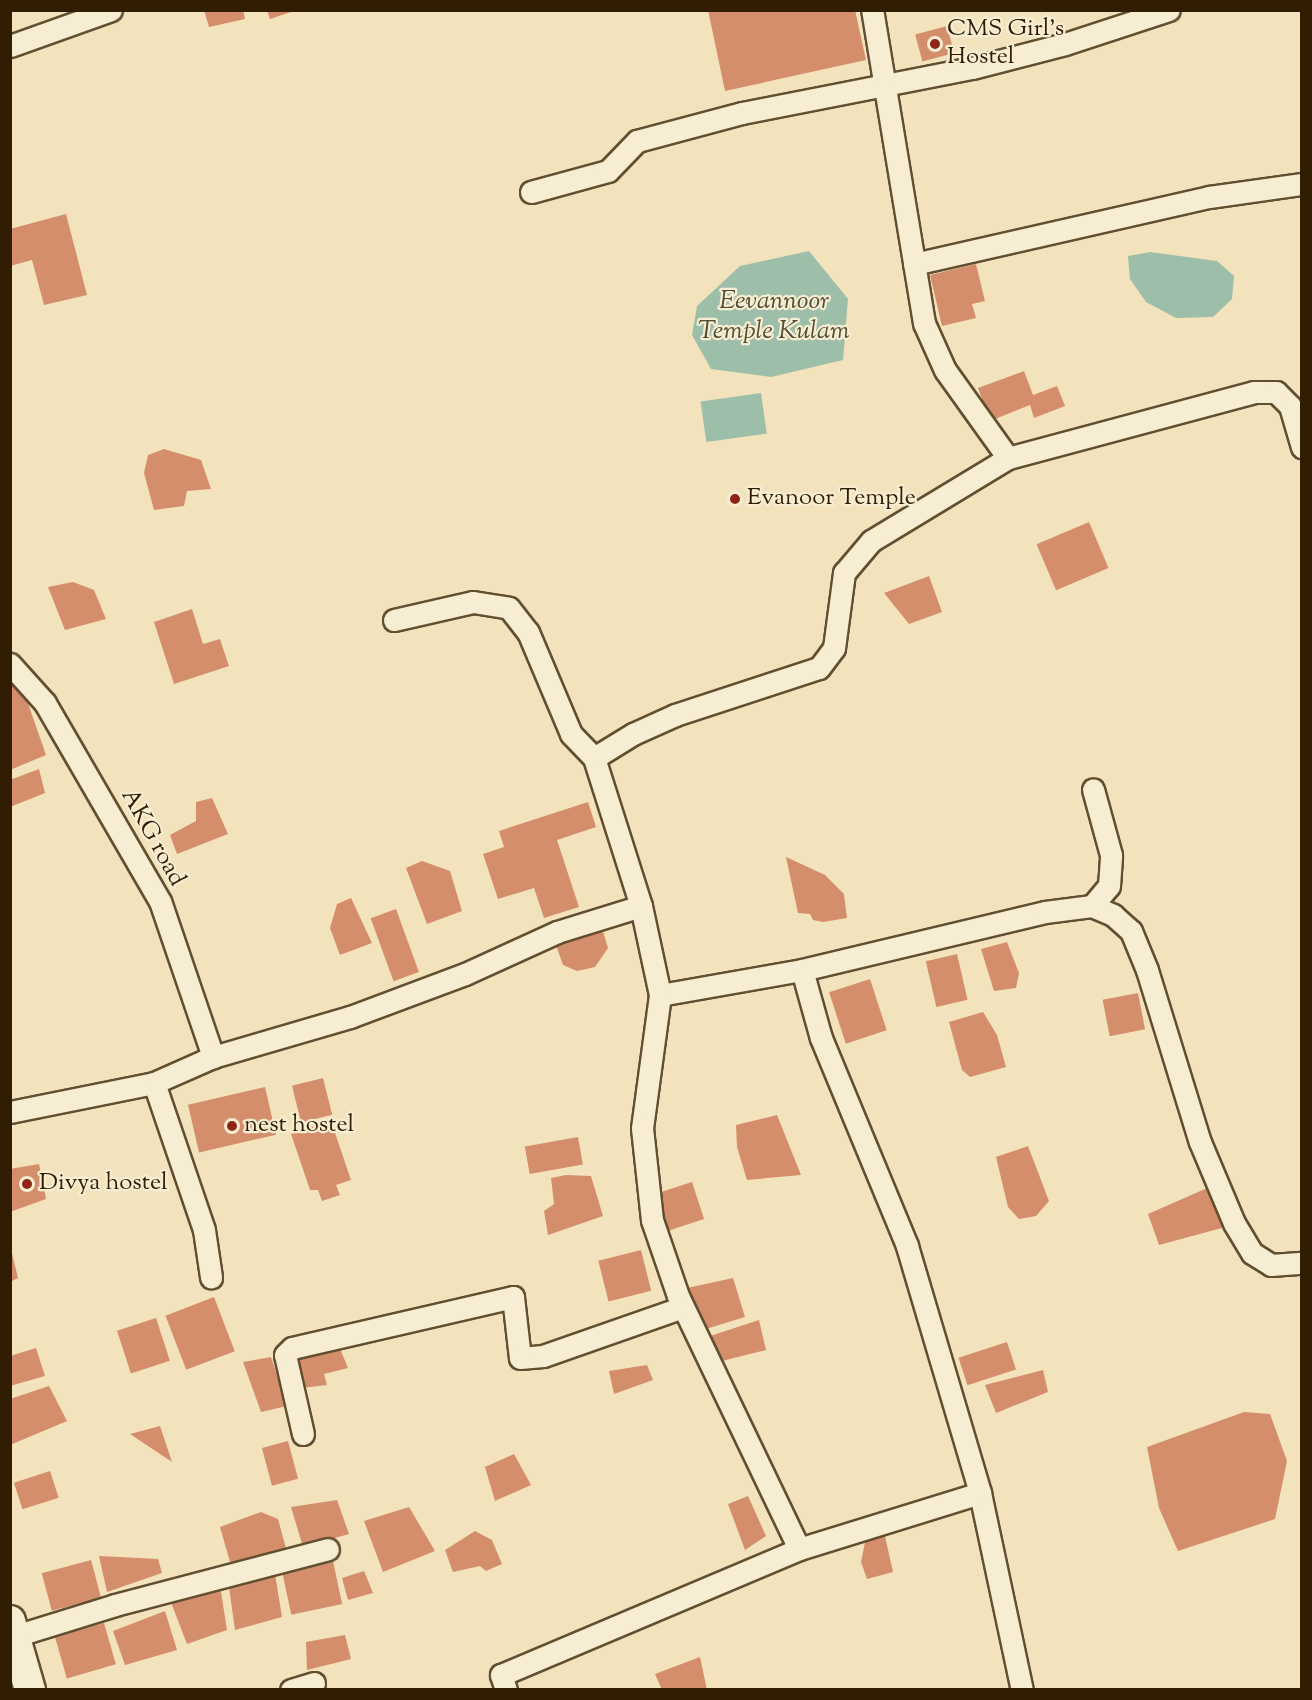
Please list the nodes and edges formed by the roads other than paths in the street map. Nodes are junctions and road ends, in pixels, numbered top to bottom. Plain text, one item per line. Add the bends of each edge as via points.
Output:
1 (111, 10) edge
2 (872, 10) edge
3 (1169, 10) edge
4 (10, 46) edge
5 (885, 86) junction
6 (1302, 184) edge
7 (531, 192) dead end
8 (914, 264) junction
9 (1302, 447) edge
10 (1008, 458) junction
11 (394, 620) dead end
12 (10, 664) edge
13 (594, 758) junction
14 (1093, 789) dead end
15 (641, 906) junction
16 (1092, 906) junction
17 (802, 970) junction
18 (660, 995) junction
19 (213, 1057) junction
20 (154, 1083) junction
21 (10, 1112) edge
22 (1302, 1263) edge
23 (211, 1277) dead end
24 (683, 1307) junction
25 (303, 1434) dead end
26 (980, 1493) junction
27 (328, 1549) dead end
28 (799, 1549) junction
29 (13, 1629) edge
30 (314, 1683) dead end
31 (30, 1689) edge
32 (291, 1689) edge
33 (506, 1689) edge
34 (1022, 1689) edge

1 - 4 street
2 - 5 street
3 - 5 street via 1065,44
5 - 7 street via 742,112 637,141 608,171
5 - 8 street
6 - 8 street via 1209,197
8 - 10 street via 924,323 945,370
9 - 10 street via 1290,405 1276,392 1254,392
10 - 13 street via 871,541 844,573 834,648 819,668 675,715
11 - 13 street via 473,602 509,608 528,632 570,735
12 - 19 street, AKG road via 45,703 160,901
13 - 15 street
14 - 16 street via 1111,855 1109,885
15 - 18 street
15 - 19 street via 557,932 465,974 350,1017
16 - 17 street via 1034,914
16 - 22 street via 1113,915 1131,931 1147,970 1200,1142 1234,1223 1252,1253 1271,1265
17 - 18 street
17 - 26 street via 821,1038 907,1246
18 - 24 street via 642,1128 652,1220
19 - 20 street
20 - 21 street
20 - 23 street via 204,1230
24 - 25 street via 543,1356 520,1358 513,1297 292,1348 285,1355
24 - 28 street
26 - 28 street
26 - 34 street
27 - 29 street
28 - 33 street via 501,1675
29 - 31 main road
30 - 32 street

